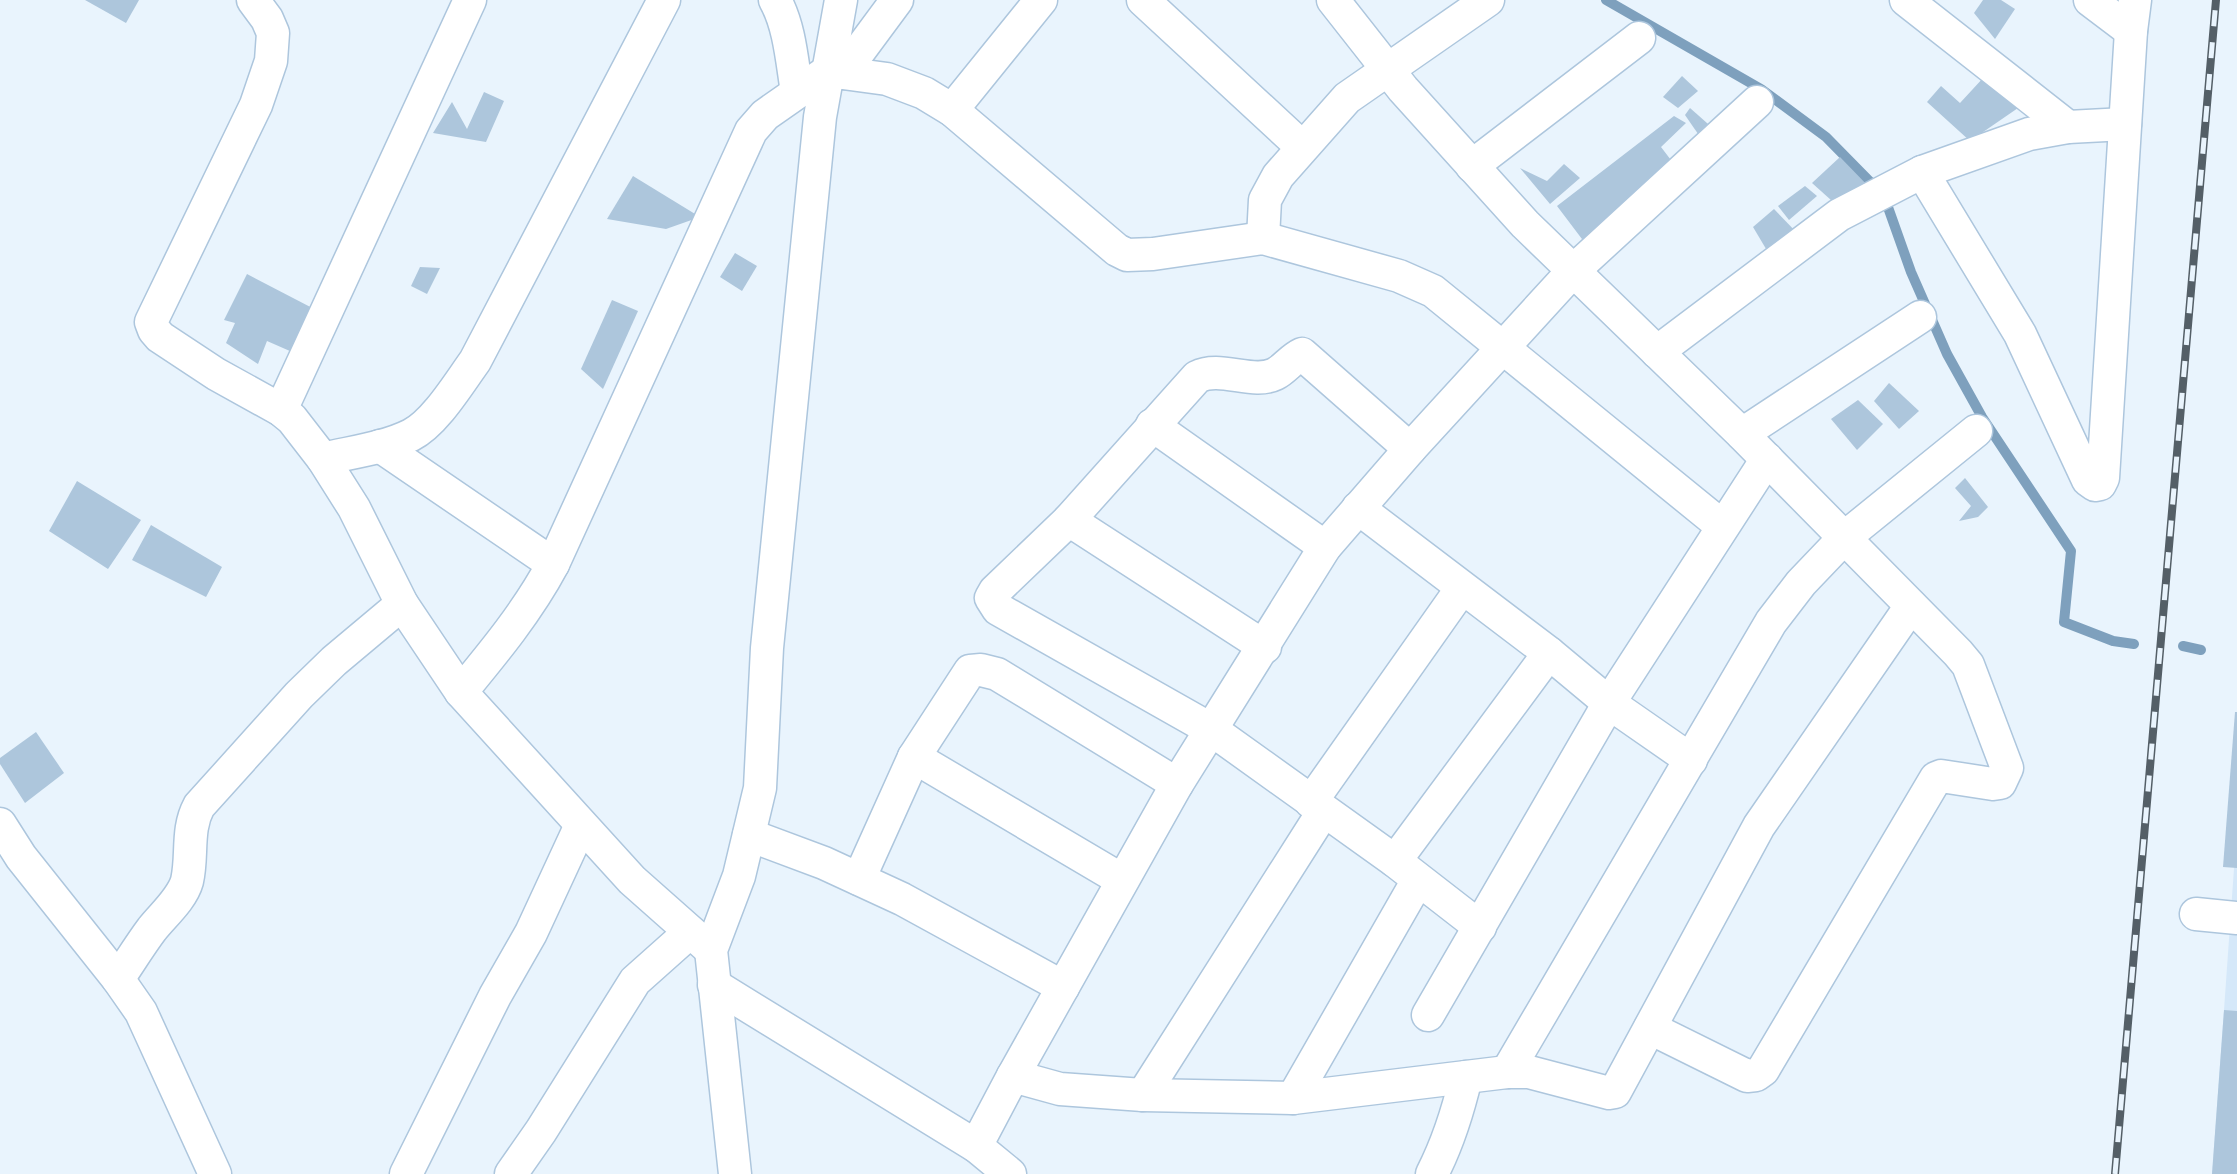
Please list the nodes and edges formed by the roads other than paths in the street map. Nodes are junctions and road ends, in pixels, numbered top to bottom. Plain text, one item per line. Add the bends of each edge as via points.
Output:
1 (253, 0) edge
2 (470, 0) edge
3 (664, 0) edge
4 (775, 0) edge
5 (841, 0) edge
6 (897, 0) edge
7 (1041, 0) edge
8 (1143, 0) edge
9 (1333, 0) edge
10 (1488, 0) edge
11 (1906, 0) edge
12 (2090, 0) edge
13 (2135, 0) edge
14 (2131, 31) junction
15 (1639, 38) dead end
16 (1388, 71) junction
17 (836, 72) junction
18 (797, 92) junction
19 (1757, 102) dead end
20 (952, 110) junction
21 (2125, 124) junction
22 (2068, 127) junction
23 (1301, 147) junction
24 (1472, 166) junction
25 (1922, 172) junction
26 (1263, 238) junction
27 (1573, 271) junction
28 (1920, 317) dead end
29 (1503, 346) junction
30 (1657, 352) junction
31 (281, 410) junction
32 (1152, 425) junction
33 (1976, 431) dead end
34 (1742, 435) junction
35 (380, 446) junction
36 (1410, 449) junction
37 (323, 459) junction
38 (1767, 459) junction
39 (1358, 508) junction
40 (1069, 520) junction
41 (1722, 526) junction
42 (1844, 538) junction
43 (1325, 547) junction
44 (553, 564) junction
45 (1462, 588) junction
46 (402, 604) junction
47 (1911, 606) junction
48 (1265, 647) junction
49 (1549, 653) junction
50 (461, 692) junction
51 (1609, 703) junction
52 (1212, 730) junction
53 (914, 757) junction
54 (1691, 760) junction
55 (1177, 784) junction
56 (1317, 807) junction
57 (0, 824) edge
58 (582, 825) junction
59 (749, 835) junction
60 (1407, 871) junction
61 (859, 879) junction
62 (1122, 880) junction
63 (2196, 914) dead end
64 (2237, 918) edge
65 (1480, 927) junction
66 (701, 941) junction
67 (118, 979) junction
68 (715, 985) junction
69 (1063, 987) junction
70 (1428, 1015) dead end
71 (1650, 1028) junction
72 (1507, 1072) junction
73 (1013, 1076) junction
74 (1466, 1077) junction
75 (1143, 1095) junction
76 (1293, 1098) junction
77 (976, 1146) junction
78 (215, 1174) edge
79 (406, 1174) edge
80 (511, 1174) edge
81 (735, 1174) edge
82 (1010, 1174) edge
83 (1432, 1174) edge

1 - 31 street via 273,33 271,61 256,105 151,322 160,337
2 - 31 street
3 - 35 street via 475,361 443,407 413,434
4 - 18 street via 789,38
5 - 17 street
6 - 17 street
7 - 20 street
8 - 23 street
9 - 16 street
10 - 16 street
11 - 22 street
12 - 14 street
13 - 14 street
14 - 21 street
15 - 24 street
16 - 23 street via 1347,98
16 - 24 street
17 - 18 street
17 - 20 street via 887,79
17 - 59 street via 820,117 768,634 760,788
18 - 44 street via 751,131
19 - 27 street
20 - 26 street via 1127,255
21 - 22 street
21 - 25 street via 2100,484 2088,480 2020,334
22 - 25 street via 2029,134
23 - 26 street via 1265,200
24 - 27 street
25 - 30 street via 1839,215
26 - 29 street via 1399,276 1433,291
27 - 29 street
27 - 30 street
28 - 34 street
29 - 36 street
29 - 41 street
30 - 34 street
31 - 37 street
32 - 36 street via 1206,372 1274,375 1301,354
32 - 40 street
32 - 43 street
33 - 42 street
34 - 38 street
35 - 37 street
35 - 44 street
36 - 39 street
37 - 46 street via 354,508
38 - 41 street
38 - 42 street
39 - 43 street
39 - 45 street
40 - 48 street
40 - 52 street via 995,591 991,598 998,609
41 - 51 street
42 - 47 street
42 - 54 street via 1771,622
43 - 48 street
44 - 50 street via 509,633
45 - 49 street
45 - 56 street
46 - 50 street
46 - 67 street via 299,695 199,806 193,817 183,891
47 - 71 street via 1759,826
47 - 71 street via 1968,665 2007,768 2004,778 1993,784 1936,778 1756,1075 1747,1076
48 - 52 street
49 - 51 street
49 - 60 street
50 - 58 street
51 - 54 street
51 - 65 street
52 - 55 street
52 - 56 street
53 - 55 street via 970,671 981,670 997,674
53 - 61 street
53 - 62 street
54 - 72 street
55 - 62 street
56 - 60 street
56 - 75 street
57 - 67 street
58 - 66 street via 632,880
58 - 79 street
59 - 61 street
59 - 66 street via 739,876
60 - 65 street
60 - 76 street
61 - 69 street
62 - 69 street
63 - 64 street
65 - 70 street
66 - 68 street
66 - 80 street via 635,981
67 - 78 street via 141,1012
68 - 77 street
68 - 81 street
69 - 73 street
71 - 72 street via 1615,1092 1529,1072
72 - 74 street
73 - 75 street via 1060,1089
73 - 77 street
74 - 76 street
74 - 83 street
75 - 76 street
77 - 82 street

